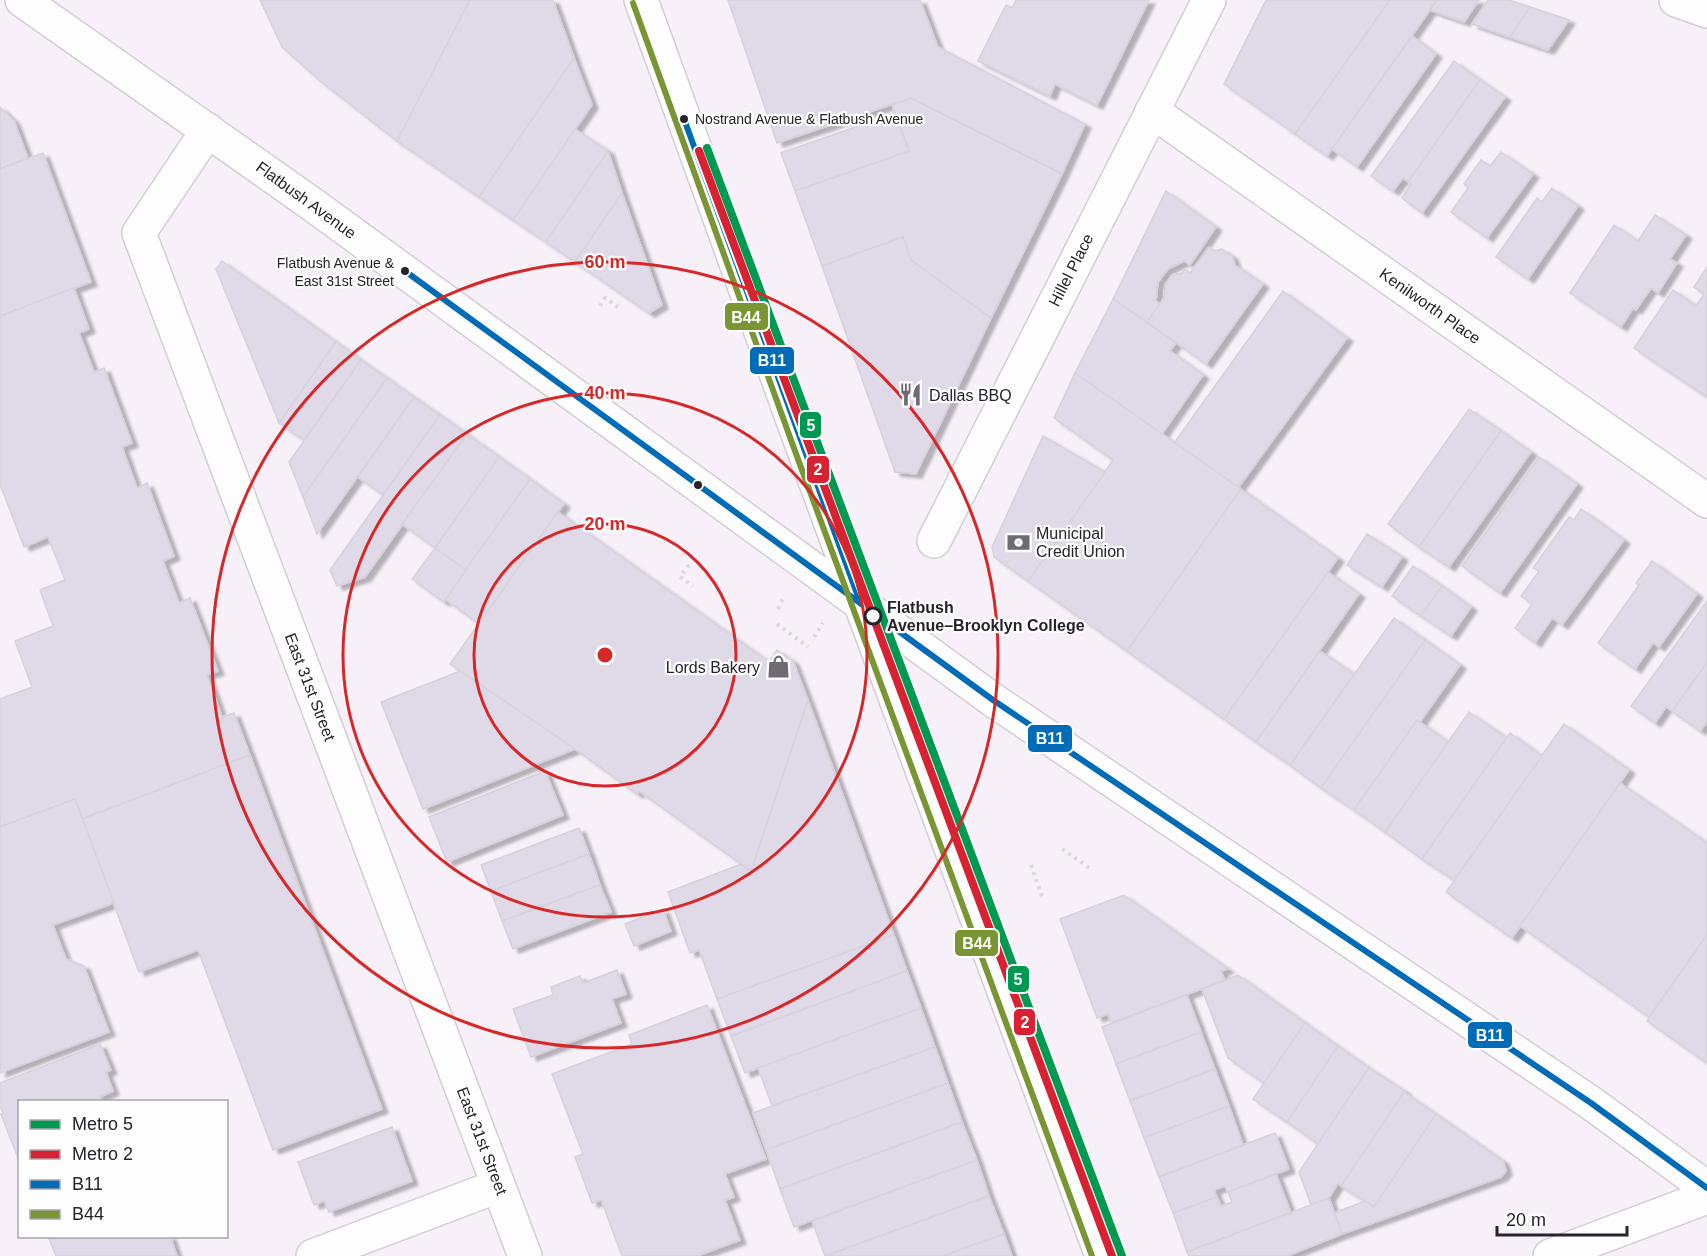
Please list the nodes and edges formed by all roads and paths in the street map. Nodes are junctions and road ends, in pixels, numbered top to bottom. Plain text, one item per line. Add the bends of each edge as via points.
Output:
1 (22, 0) edge
2 (641, 0) edge
3 (1209, 0) edge
4 (1676, 0) edge
5 (1707, 11) edge
6 (1152, 111) junction
7 (208, 130) junction
8 (600, 306) dead end
9 (618, 307) dead end
10 (1707, 501) edge
11 (934, 541) dead end
12 (689, 565) dead end
13 (693, 586) dead end
14 (784, 596) dead end
15 (860, 602) junction
16 (778, 609) dead end
17 (824, 622) dead end
18 (777, 624) dead end
19 (814, 637) dead end
20 (807, 647) dead end
21 (1062, 849) dead end
22 (1031, 865) dead end
23 (1091, 869) dead end
24 (1043, 899) dead end
25 (498, 1186) junction
26 (1707, 1188) edge
27 (1707, 1197) edge
28 (313, 1256) edge
29 (525, 1256) edge
30 (1102, 1256) edge
31 (1550, 1256) edge

1 - 7 main road, Flatbush Avenue
2 - 15 main road
3 - 6 main road, Hillel Place
4 - 5 main road
6 - 10 main road, Kenilworth Place
6 - 11 main road, Hillel Place
7 - 15 main road, Flatbush Avenue
7 - 25 main road, East 31st Street via 139,233
8 - 9 path via 605,298
12 - 13 path via 680,577
14 - 16 path
15 - 26 main road, Flatbush Avenue via 993,700 1591,1103
15 - 30 main road
17 - 19 path
18 - 20 path
21 - 23 path
22 - 24 path
25 - 28 main road
25 - 29 main road, East 31st Street
27 - 31 main road

